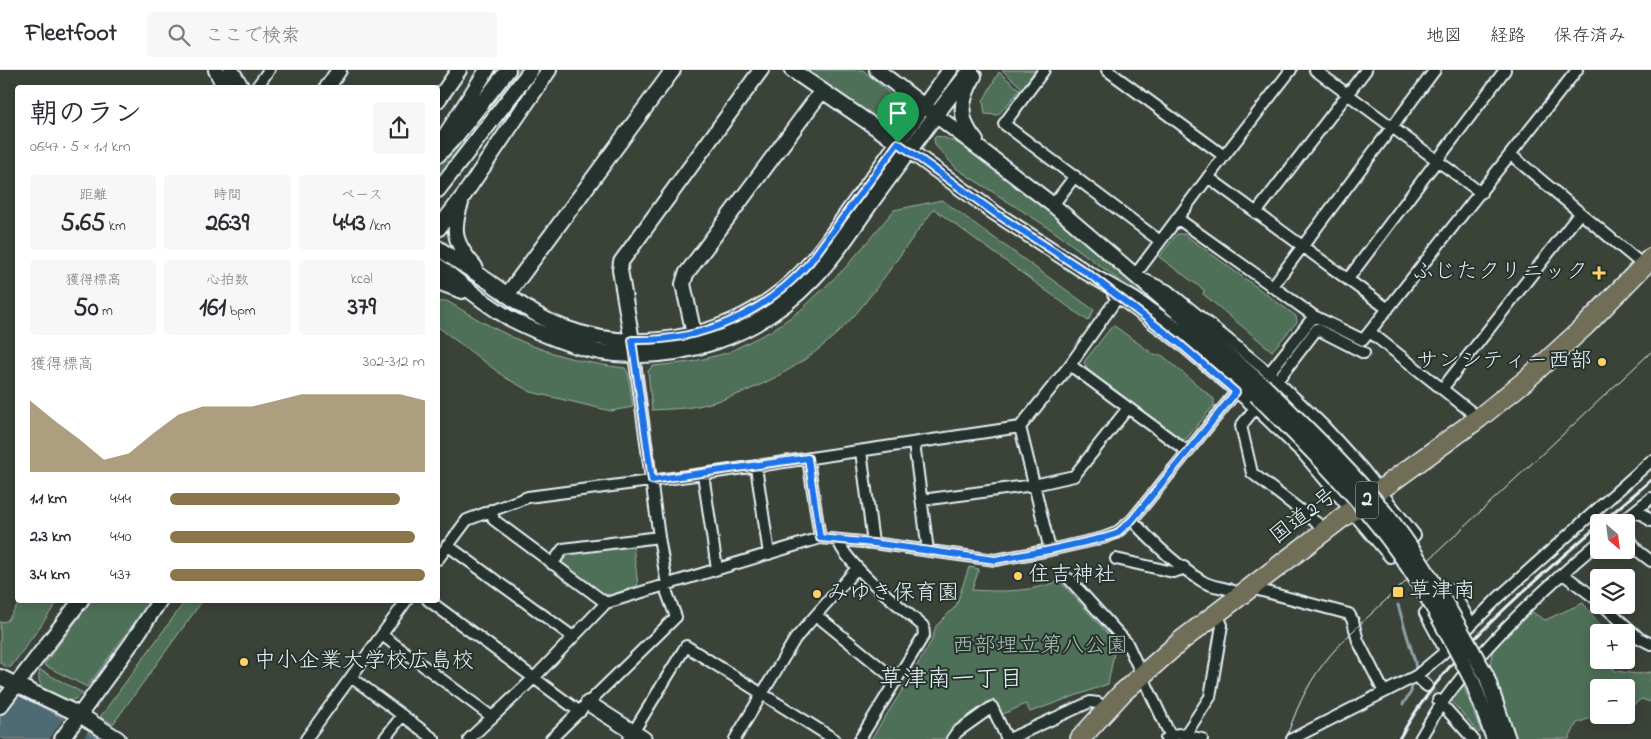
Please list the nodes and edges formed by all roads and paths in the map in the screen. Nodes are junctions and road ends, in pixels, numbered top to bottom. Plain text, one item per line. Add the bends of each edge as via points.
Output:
1 (216, 70) edge
2 (231, 70) edge
3 (268, 70) edge
4 (339, 70) edge
5 (487, 70) edge
6 (508, 70) edge
7 (531, 70) edge
8 (549, 70) edge
9 (673, 70) edge
10 (761, 70) edge
11 (792, 70) edge
12 (877, 70) edge
13 (950, 70) edge
14 (971, 70) edge
15 (977, 70) edge
16 (1044, 70) edge
17 (1107, 70) edge
18 (1291, 70) edge
19 (1315, 70) edge
20 (1366, 70) edge
21 (1436, 70) edge
22 (1505, 70) edge
23 (1577, 70) edge
24 (456, 75) edge
25 (224, 85) edge
26 (240, 85) edge
27 (258, 85) edge
28 (328, 85) edge
29 (822, 91) junction
30 (1347, 95) junction
31 (440, 97) edge
32 (440, 103) edge
33 (924, 106) junction
34 (935, 115) junction
35 (1392, 128) junction
36 (898, 143) junction
37 (440, 144) edge
38 (910, 151) junction
39 (440, 153) edge
40 (1511, 155) junction
41 (1224, 156) junction
42 (1438, 161) junction
43 (999, 165) junction
44 (1075, 176) junction
45 (1208, 177) junction
46 (440, 187) edge
47 (1481, 193) junction
48 (464, 195) junction
49 (1053, 205) junction
50 (1256, 213) junction
51 (1580, 213) junction
52 (1177, 218) junction
53 (440, 226) edge
54 (1160, 240) junction
55 (1303, 245) junction
56 (440, 249) edge
57 (1648, 262) edge
58 (440, 267) edge
59 (1089, 274) junction
60 (1135, 275) junction
61 (1348, 279) junction
62 (488, 282) junction
63 (440, 283) edge
64 (1272, 287) junction
65 (507, 296) junction
66 (1118, 297) junction
67 (1388, 309) junction
68 (500, 312) junction
69 (1314, 316) junction
70 (1370, 332) junction
71 (694, 334) junction
72 (632, 340) junction
73 (1364, 353) dead end
74 (634, 355) junction
75 (1070, 365) junction
76 (1264, 389) junction
77 (1442, 389) junction
78 (1236, 392) junction
79 (1128, 408) junction
80 (1479, 418) junction
81 (1020, 427) junction
82 (914, 443) junction
83 (861, 451) junction
84 (1188, 452) junction
85 (808, 458) junction
86 (1651, 461) edge
87 (756, 467) junction
88 (703, 474) junction
89 (652, 480) junction
90 (1034, 485) junction
91 (1381, 490) junction
92 (1651, 498) edge
93 (922, 500) junction
94 (491, 510) junction
95 (1352, 510) junction
96 (1634, 512) junction
97 (1631, 514) edge
98 (1132, 520) junction
99 (1651, 521) edge
100 (1326, 530) junction
101 (659, 537) junction
102 (820, 538) junction
103 (838, 540) junction
104 (873, 543) junction
105 (447, 545) junction
106 (1635, 547) edge
107 (1050, 550) junction
108 (1590, 550) edge
109 (928, 551) junction
110 (768, 554) junction
111 (440, 555) edge
112 (1116, 559) dead end
113 (1651, 561) edge
114 (552, 564) junction
115 (1184, 567) junction
116 (857, 568) junction
117 (717, 569) junction
118 (1562, 574) junction
119 (1069, 579) dead end
120 (667, 585) junction
121 (1246, 592) junction
122 (1590, 595) edge
123 (79, 603) edge
124 (158, 603) edge
125 (165, 603) edge
126 (405, 603) edge
127 (432, 603) edge
128 (606, 603) junction
129 (1217, 614) junction
130 (1613, 614) edge
131 (816, 615) junction
132 (1472, 625) junction
133 (382, 635) junction
134 (573, 637) junction
135 (131, 644) junction
136 (1651, 644) edge
137 (1445, 650) junction
138 (1142, 675) junction
139 (1416, 676) junction
140 (0, 677) edge
141 (351, 677) junction
142 (534, 678) junction
143 (897, 681) junction
144 (1427, 686) tunnel mouth
145 (14, 688) junction
146 (1384, 692) junction
147 (763, 694) junction
148 (1440, 702) junction
149 (0, 706) edge
150 (584, 707) junction
151 (1105, 710) junction
152 (402, 716) junction
153 (492, 717) junction
154 (77, 719) junction
155 (1185, 735) junction
156 (635, 737) edge
157 (1168, 738) edge
158 (1295, 738) edge
159 (62, 739) edge
160 (118, 739) edge
161 (306, 739) edge
162 (384, 739) edge
163 (434, 739) edge
164 (469, 739) edge
165 (551, 739) edge
166 (735, 739) edge
167 (834, 739) edge
168 (860, 739) edge
169 (952, 739) edge
170 (1008, 739) edge
171 (1080, 739) edge
172 (1202, 739) edge
173 (1420, 739) edge
174 (1473, 739) edge
175 (1494, 739) edge
176 (1508, 739) edge

1 - 25 street
2 - 26 street
3 - 27 street
4 - 28 street
5 - 37 street
6 - 39 street
7 - 46 street
8 - 48 street
9 - 65 street
10 - 72 street via 621,262
11 - 29 street
12 - 33 street
13 - 33 street
14 - 34 street
15 - 43 street via 966,91 962,113 964,125
16 - 44 street via 1004,124
17 - 41 street
18 - 41 street
19 - 30 street
20 - 30 street
21 - 35 street
22 - 42 street
23 - 40 street
24 - 31 street
24 - 32 street
29 - 36 street
29 - 71 street via 686,274 683,284
30 - 35 street
30 - 50 street
33 - 34 street
33 - 36 street
34 - 38 street
34 - 43 street
35 - 42 street
35 - 55 street
36 - 38 street
36 - 71 street via 800,274 768,301 740,318
38 - 59 street via 995,213
38 - 74 street via 828,262 779,309 748,328 707,344 672,352
40 - 47 street
40 - 51 street
41 - 45 street
42 - 47 street
42 - 61 street
43 - 49 street
44 - 49 street
44 - 54 street
45 - 50 street
45 - 52 street
47 - 67 street
48 - 53 street
48 - 62 street via 455,235 466,257
49 - 60 street
50 - 55 street
51 - 57 street
51 - 77 street
52 - 54 street
52 - 64 street
54 - 60 street
55 - 61 street
55 - 64 street
56 - 62 street
57 - 80 highway, 国道2号 / 2 via 1577,333
58 - 68 street
59 - 66 street
59 - 76 street via 1133,299
60 - 76 street
61 - 67 street
62 - 65 street
63 - 68 street
64 - 69 street
65 - 72 street via 562,327 595,336
66 - 75 street
66 - 78 street
67 - 70 street
68 - 74 street via 571,345
69 - 70 street via 1363,340
69 - 76 street
70 - 77 street
71 - 72 street
72 - 74 street
73 - 76 street via 1317,329
74 - 89 street
75 - 79 street
75 - 81 street
76 - 78 street
76 - 91 street via 1323,425
76 - 95 street via 1304,454
76 - 100 street via 1241,426 1252,473
76 - 175 street, bridge via 1399,552 1472,680
76 - 176 street, bridge via 1351,473 1394,524 1448,606 1486,674
77 - 80 street
78 - 84 street
79 - 84 street
79 - 90 street via 1074,476
80 - 91 highway, 国道2号 / 2
81 - 82 street
81 - 90 street
82 - 83 street
82 - 93 street
83 - 85 street
83 - 104 street
84 - 98 street
85 - 87 street
85 - 102 street
86 - 132 street
87 - 88 street
87 - 110 street
88 - 89 street
88 - 117 street
89 - 94 street via 528,497
89 - 101 street
90 - 93 street
90 - 107 street
91 - 95 highway, 国道2号 / 2
91 - 95 street via 1415,535 1390,557
92 - 96 street
93 - 109 street
94 - 105 street via 467,520
94 - 114 street via 494,520
95 - 100 highway, 国道2号 / 2
96 - 97 street
96 - 99 street
98 - 107 street via 1116,534
98 - 115 street
100 - 121 highway, 国道2号 / 2
101 - 114 street via 563,549
101 - 120 street
102 - 103 street
102 - 110 street
103 - 104 street
103 - 116 street via 840,548
104 - 109 street
105 - 111 street
105 - 134 street
106 - 113 street
107 - 109 street via 995,560
108 - 118 street
110 - 117 street
112 - 115 street via 1173,572
114 - 128 street
115 - 121 street via 1203,582
116 - 131 street
116 - 143 street via 922,626 924,635
117 - 120 street
118 - 122 street
118 - 148 street via 1529,604
119 - 138 street via 1126,643
120 - 128 street
120 - 150 street via 676,617
121 - 129 highway, 国道2号 / 2
121 - 146 street via 1349,614 1358,641
123 - 145 street
124 - 135 street
125 - 135 street
126 - 133 street
127 - 142 street
128 - 134 street
129 - 138 highway, 国道2号 / 2
129 - 155 street via 1222,625 1210,697
130 - 136 street via 1639,638
131 - 143 street
131 - 147 street via 795,639
132 - 137 street
132 - 137 street via 1452,590 1425,613
133 - 141 street
133 - 153 street
134 - 142 street
135 - 154 street
137 - 139 street
138 - 151 highway, 国道2号 / 2
138 - 157 street
139 - 144 street
139 - 146 street
140 - 145 street
141 - 152 street
141 - 161 street
142 - 150 street
142 - 153 street
143 - 168 street
145 - 149 street
145 - 154 street
146 - 158 street
147 - 156 street via 686,646
147 - 166 street
147 - 167 street
148 - 173 street
148 - 174 street
150 - 156 street
150 - 165 street
151 - 170 street via 1098,703 1090,702
151 - 171 highway, 国道2号 / 2
152 - 162 street
152 - 163 street
153 - 164 street
154 - 159 street
154 - 160 street
155 - 157 street
155 - 172 street
169 - 170 street via 992,707

